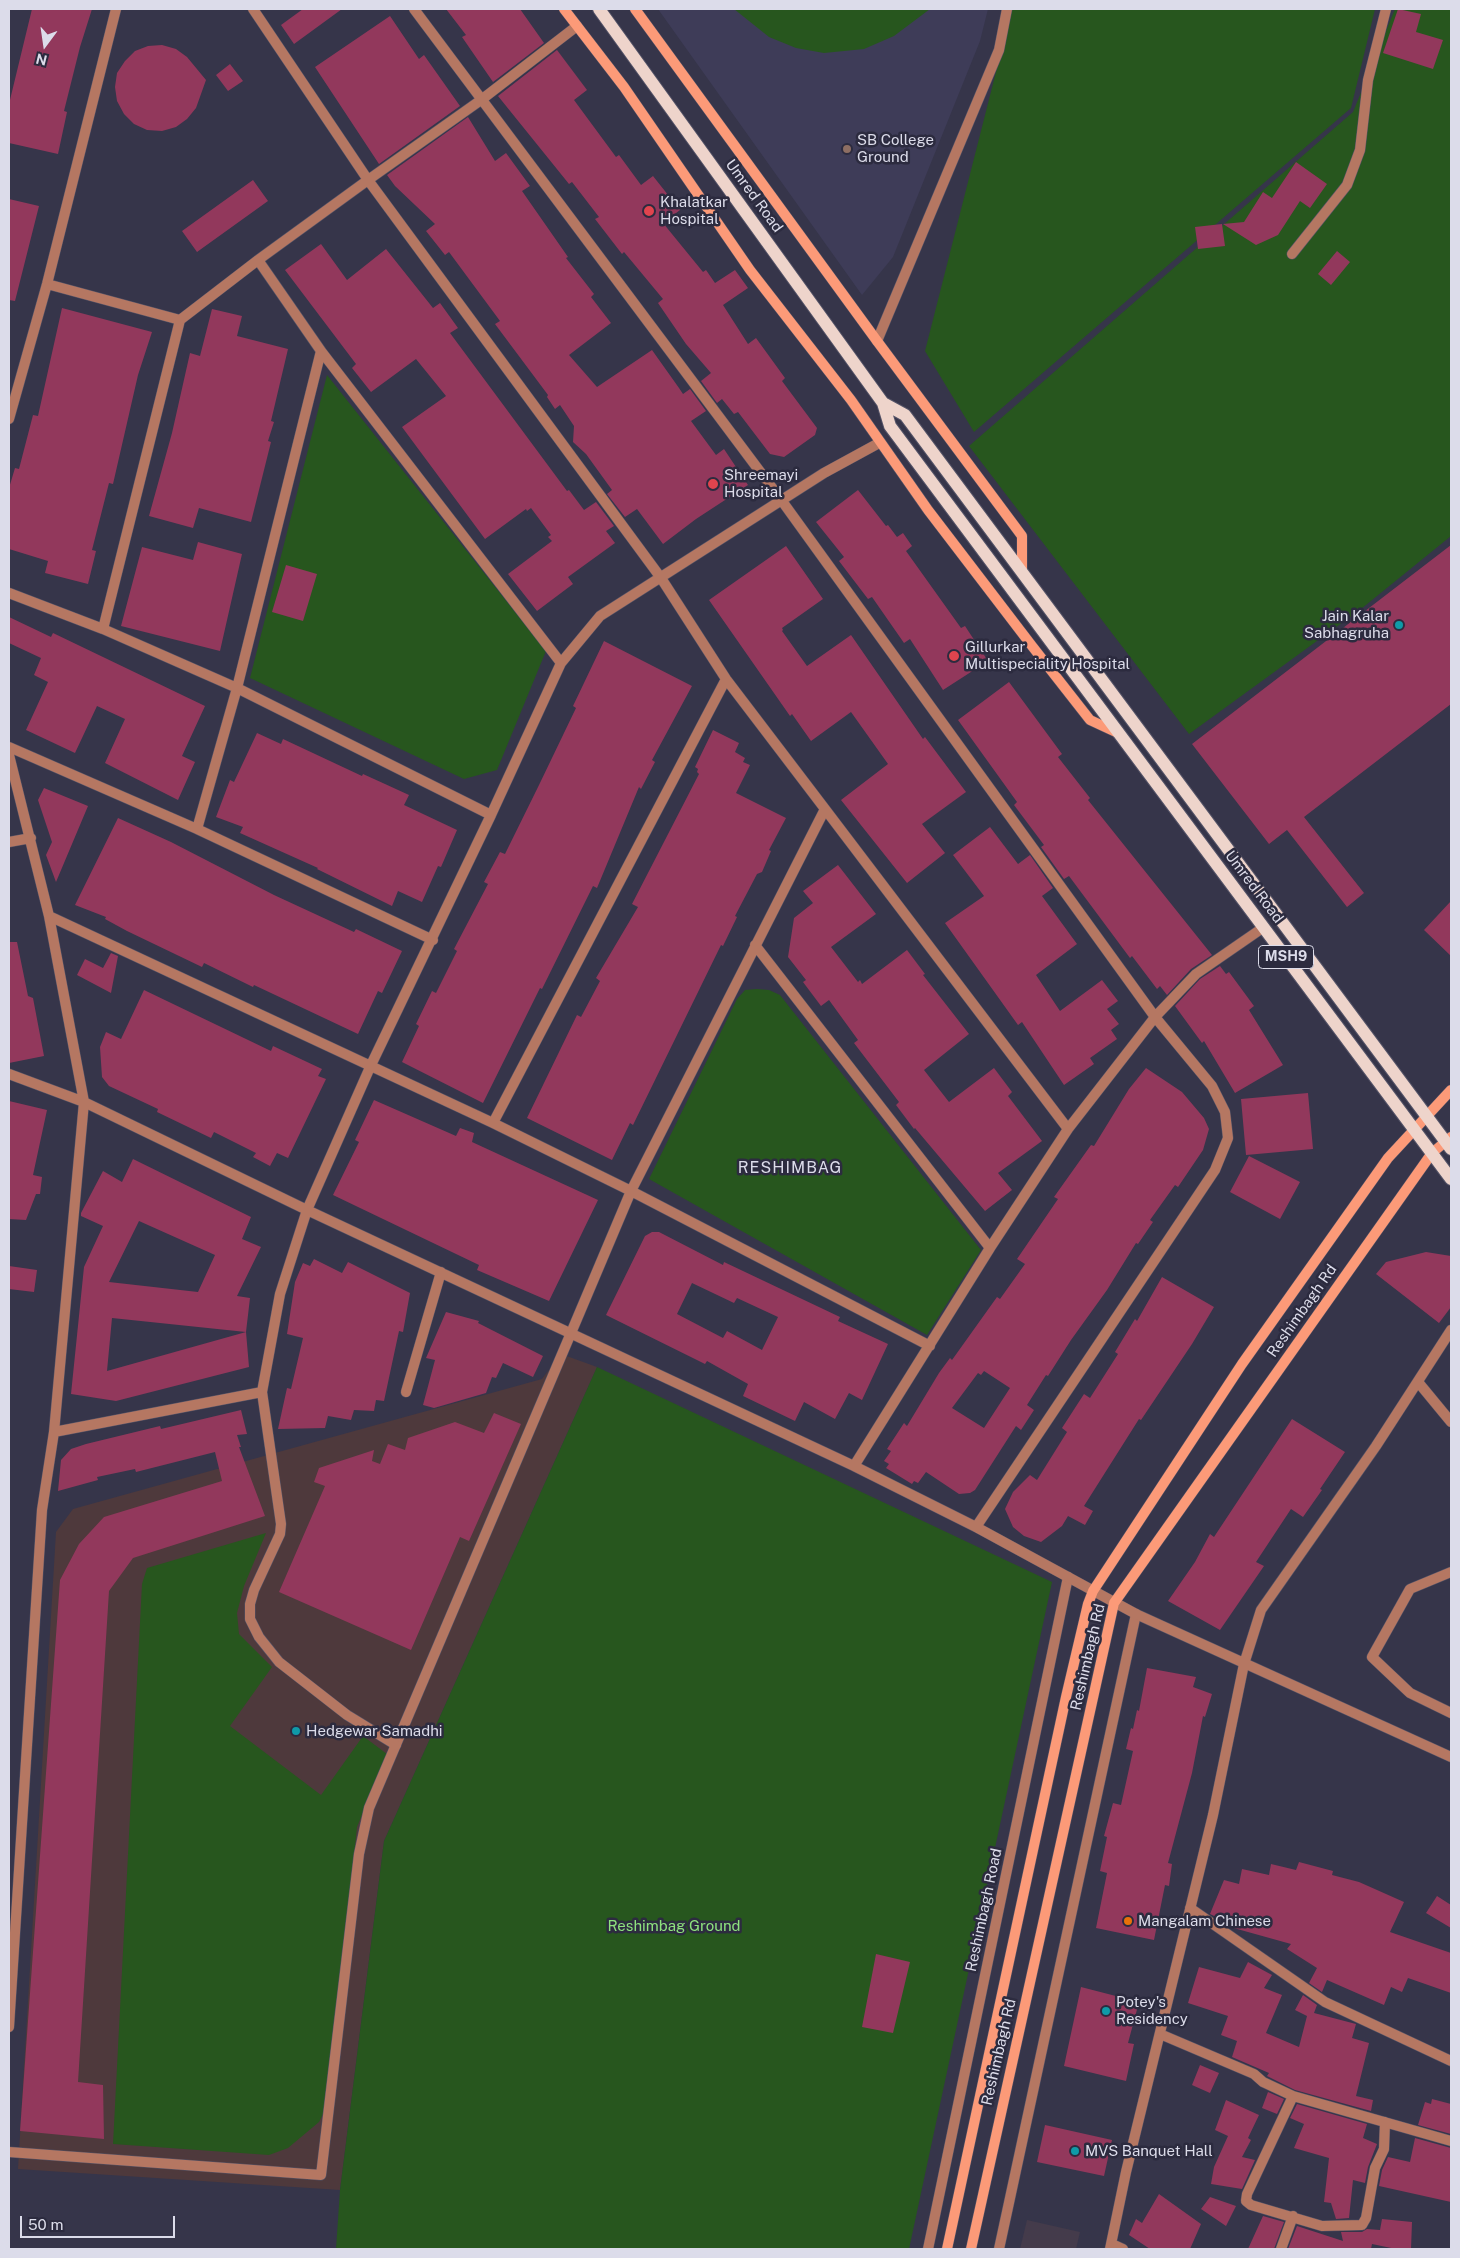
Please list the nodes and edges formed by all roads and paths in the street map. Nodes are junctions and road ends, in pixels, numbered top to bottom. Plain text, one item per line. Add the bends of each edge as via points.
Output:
1 (116, 9) edge
2 (253, 9) edge
3 (414, 9) edge
4 (564, 9) edge
5 (599, 9) edge
6 (635, 9) edge
7 (1008, 9) edge
8 (1386, 9) edge
9 (577, 26) junction
10 (481, 100) junction
11 (368, 180) junction
12 (1292, 254) dead end
13 (258, 260) junction
14 (47, 284) junction
15 (180, 320) junction
16 (877, 341) junction
17 (321, 351) junction
18 (883, 402) junction
19 (9, 420) edge
20 (879, 443) junction
21 (782, 501) junction
22 (1022, 572) junction
23 (661, 578) junction
24 (9, 593) edge
25 (103, 629) junction
26 (561, 662) junction
27 (726, 678) junction
28 (237, 688) junction
29 (1121, 734) junction
30 (9, 747) edge
31 (9, 755) edge
32 (825, 809) junction
33 (1202, 814) junction
34 (491, 815) junction
35 (1187, 824) junction
36 (197, 829) junction
37 (31, 838) junction
38 (9, 842) edge
39 (49, 916) junction
40 (1264, 926) junction
41 (433, 940) junction
42 (755, 945) junction
43 (1155, 1018) junction
44 (372, 1065) junction
45 (9, 1074) edge
46 (1451, 1090) edge
47 (84, 1102) junction
48 (1428, 1115) junction
49 (493, 1123) junction
50 (1068, 1129) junction
51 (1414, 1129) junction
52 (1450, 1143) edge
53 (1432, 1153) junction
54 (1451, 1179) edge
55 (631, 1191) junction
56 (307, 1210) junction
57 (990, 1248) junction
58 (441, 1272) junction
59 (1451, 1330) edge
60 (571, 1333) junction
61 (930, 1346) junction
62 (1418, 1382) junction
63 (262, 1392) junction
64 (406, 1392) dead end
65 (1451, 1422) edge
66 (54, 1432) junction
67 (854, 1466) junction
68 (976, 1527) junction
69 (1451, 1572) edge
70 (1068, 1577) junction
71 (1093, 1591) junction
72 (1114, 1603) junction
73 (1136, 1614) junction
74 (1244, 1664) junction
75 (1451, 1713) edge
76 (396, 1745) junction
77 (1451, 1757) edge
78 (1190, 1908) junction
79 (9, 2014) edge
80 (9, 2027) edge
81 (1160, 2034) junction
82 (1451, 2061) edge
83 (1293, 2096) junction
84 (1385, 2122) junction
85 (1451, 2141) edge
86 (9, 2152) edge
87 (1293, 2216) junction
88 (1111, 2247) edge
89 (928, 2249) edge
90 (947, 2249) edge
91 (971, 2249) edge
92 (999, 2249) edge
93 (1123, 2249) edge
94 (1281, 2249) edge

1 - 14 street
2 - 11 street
3 - 10 street
4 - 9 main road
5 - 18 main road, Umred Road
6 - 16 main road
7 - 16 street via 999,50
8 - 12 street via 1368,80 1360,150 1347,185
9 - 10 street
9 - 20 main road via 624,87 750,270 851,400
10 - 11 street
10 - 21 street
11 - 13 street
11 - 23 street
13 - 15 street
13 - 17 street
14 - 15 street
14 - 19 street
15 - 25 street
16 - 22 main road via 1022,536
17 - 26 street
17 - 28 street
18 - 22 main road via 905,416
18 - 29 main road, Umred Road via 890,426
20 - 21 street
20 - 29 main road via 1090,720
21 - 23 street
21 - 43 street
22 - 33 main road
23 - 26 street via 600,616
23 - 27 street
24 - 25 street
25 - 28 street
26 - 34 street
27 - 32 street
27 - 49 street
28 - 34 street
28 - 36 street
29 - 35 main road, Umred Road / MSH9
30 - 36 street
31 - 37 street
32 - 42 street
32 - 50 street
33 - 35 main road
33 - 48 main road
34 - 41 street
35 - 40 main road, Umred Road / MSH9
36 - 41 street
37 - 38 street
37 - 39 street
39 - 44 street
39 - 47 street
40 - 43 street via 1196,974
40 - 51 main road, Umred Road / MSH9
41 - 44 street
42 - 55 street
42 - 57 street
43 - 50 street
43 - 68 street via 1212,1086 1225,1112 1228,1138 1215,1170
44 - 49 street
44 - 56 street
45 - 47 street
46 - 48 main road
47 - 56 street
47 - 66 street
48 - 51 main road
48 - 52 main road
49 - 55 street
50 - 57 street
51 - 53 main road, Umred Road / MSH9
51 - 71 main road via 1388,1158 1242,1364
52 - 53 main road, Reshimbagh Rd
53 - 54 main road, Umred Road / MSH9
53 - 72 main road, Reshimbagh Rd
55 - 60 street
55 - 61 street
56 - 58 street
56 - 63 street via 280,1294
57 - 61 street
58 - 60 street
58 - 64 street
59 - 62 street
60 - 67 street
60 - 76 street
61 - 67 street
62 - 65 street
62 - 74 street via 1261,1610
63 - 66 street
63 - 76 street via 281,1524 280,1534 254,1590 250,1620 259,1638 279,1662 347,1714
66 - 79 street via 42,1520
67 - 68 street
68 - 70 street
69 - 75 street via 1410,1589 1372,1657 1410,1693
70 - 71 street
70 - 89 street, Reshimbagh Road
71 - 72 street
71 - 90 main road via 1066,1697
72 - 73 street
72 - 91 main road, Reshimbagh Rd
73 - 74 street
73 - 92 street
74 - 77 street
74 - 78 street
76 - 86 street via 369,1808 359,1854 321,2175
78 - 81 street
78 - 82 street via 1325,2002
79 - 80 street
81 - 83 street via 1254,2074 1263,2082
81 - 88 street
83 - 84 street
83 - 87 street via 1246,2201
84 - 85 street
84 - 87 street via 1384,2149 1374,2168 1362,2225 1322,2226
87 - 94 street
88 - 93 street

